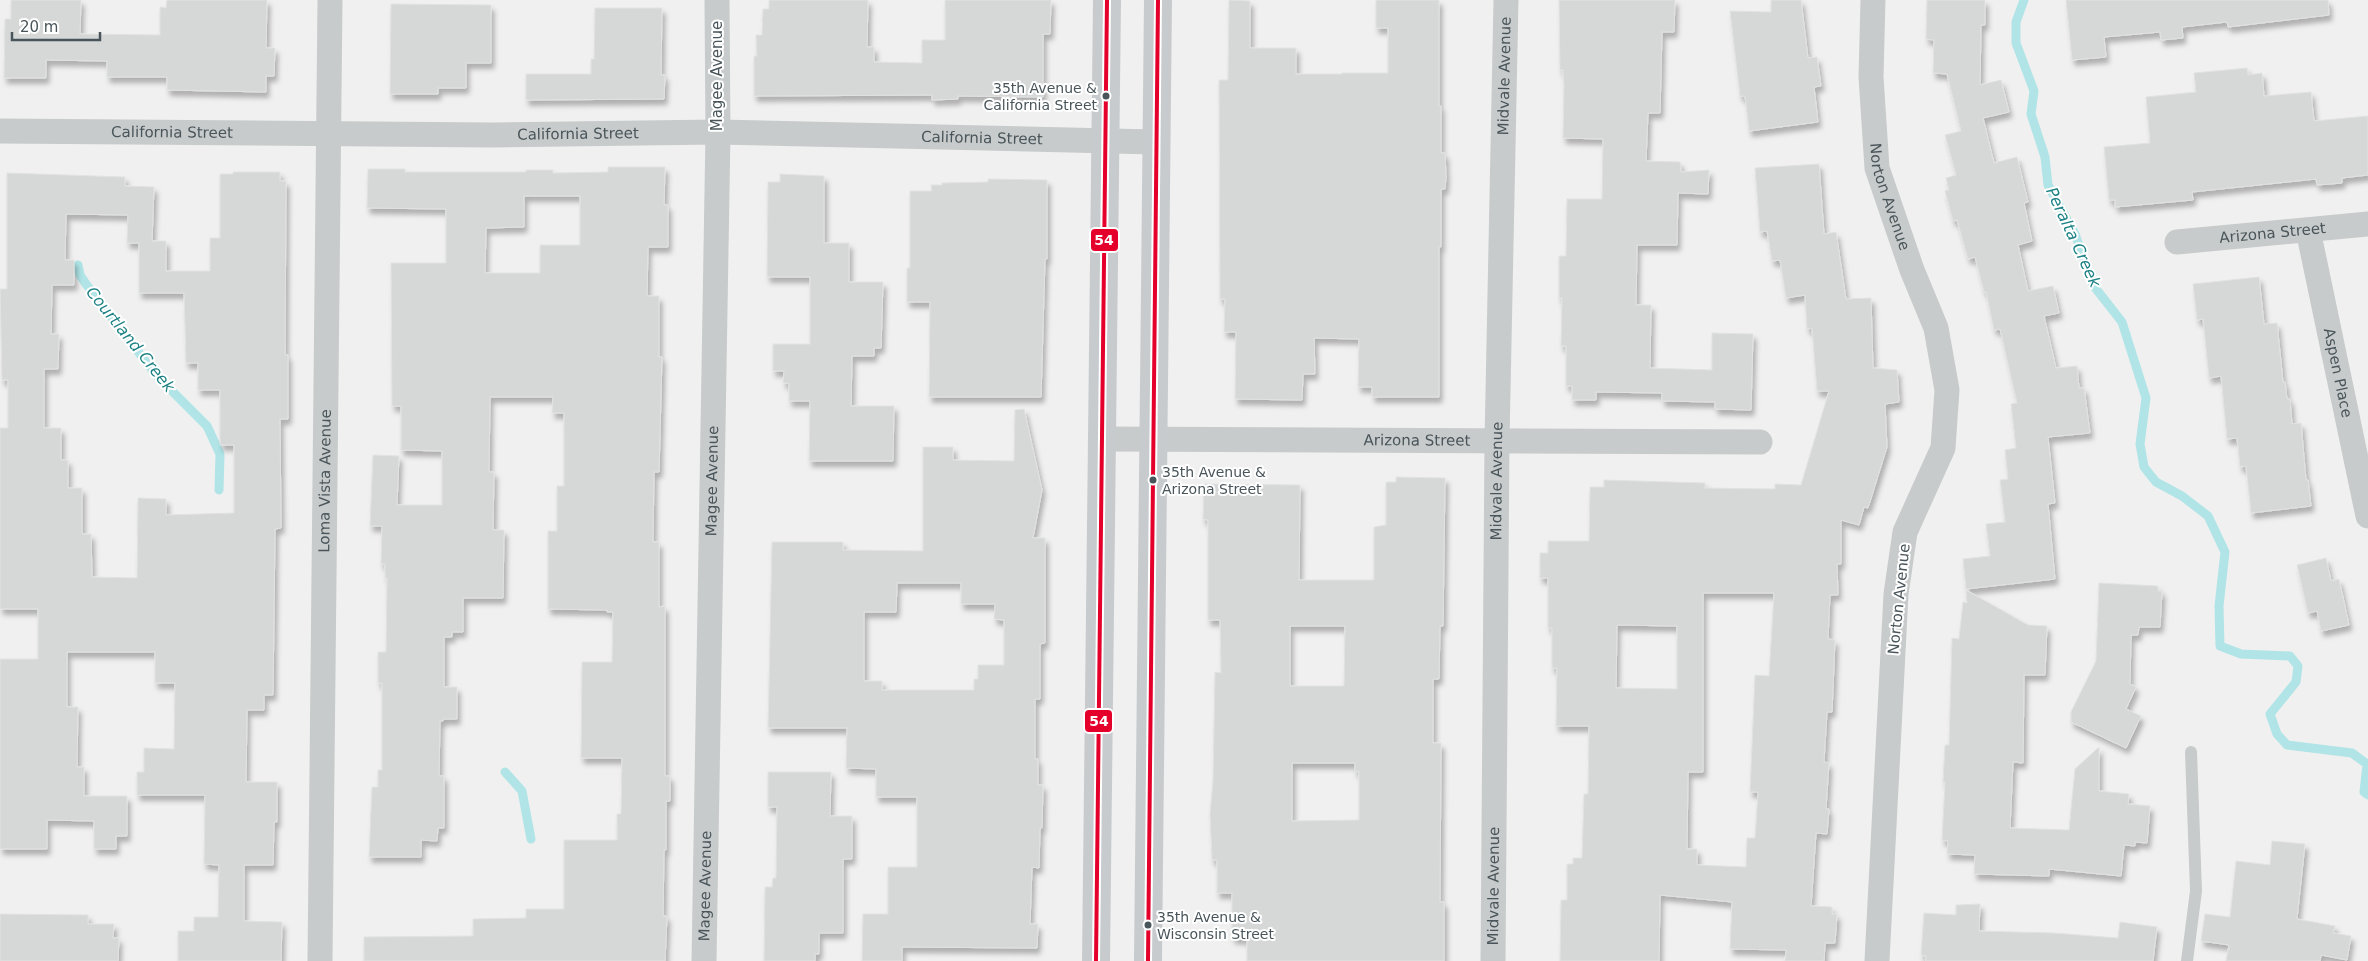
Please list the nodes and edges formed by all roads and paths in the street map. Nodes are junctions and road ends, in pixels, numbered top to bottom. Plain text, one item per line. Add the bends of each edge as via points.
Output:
1 (330, 0) edge
2 (717, 0) edge
3 (1107, 0) edge
4 (1158, 0) edge
5 (1506, 0) edge
6 (1873, 0) edge
7 (0, 131) edge
8 (328, 132) junction
9 (718, 132) junction
10 (1106, 141) junction
11 (1156, 142) junction
12 (2368, 224) edge
13 (2308, 230) junction
14 (2177, 242) dead end
15 (1154, 438) junction
16 (1103, 439) junction
17 (1497, 441) junction
18 (1760, 442) dead end
19 (2368, 516) edge
20 (2191, 752) dead end
21 (320, 961) edge
22 (704, 961) edge
23 (1096, 961) edge
24 (1148, 961) edge
25 (1493, 961) edge
26 (1877, 961) edge
27 (2187, 961) edge

1 - 8 street, Loma Vista Avenue
2 - 9 street, Magee Avenue
3 - 10 main road
4 - 11 main road
5 - 17 street, Midvale Avenue
6 - 26 street, Norton Avenue via 1871,77 1876,168 1936,328 1947,390 1943,448 1905,532 1896,594
7 - 8 street, California Street
8 - 9 street, California Street via 493,135
8 - 21 street, Loma Vista Avenue
9 - 10 street, California Street
9 - 22 street, Magee Avenue
10 - 11 street, California Street
10 - 16 main road
11 - 15 main road
12 - 13 street, Arizona Street
13 - 14 street, Arizona Street
13 - 19 street, Aspen Place
15 - 16 street, Arizona Street
15 - 17 street, Arizona Street
15 - 24 main road
16 - 23 main road
17 - 18 street, Arizona Street
17 - 25 street, Midvale Avenue
20 - 27 lane via 2196,891

